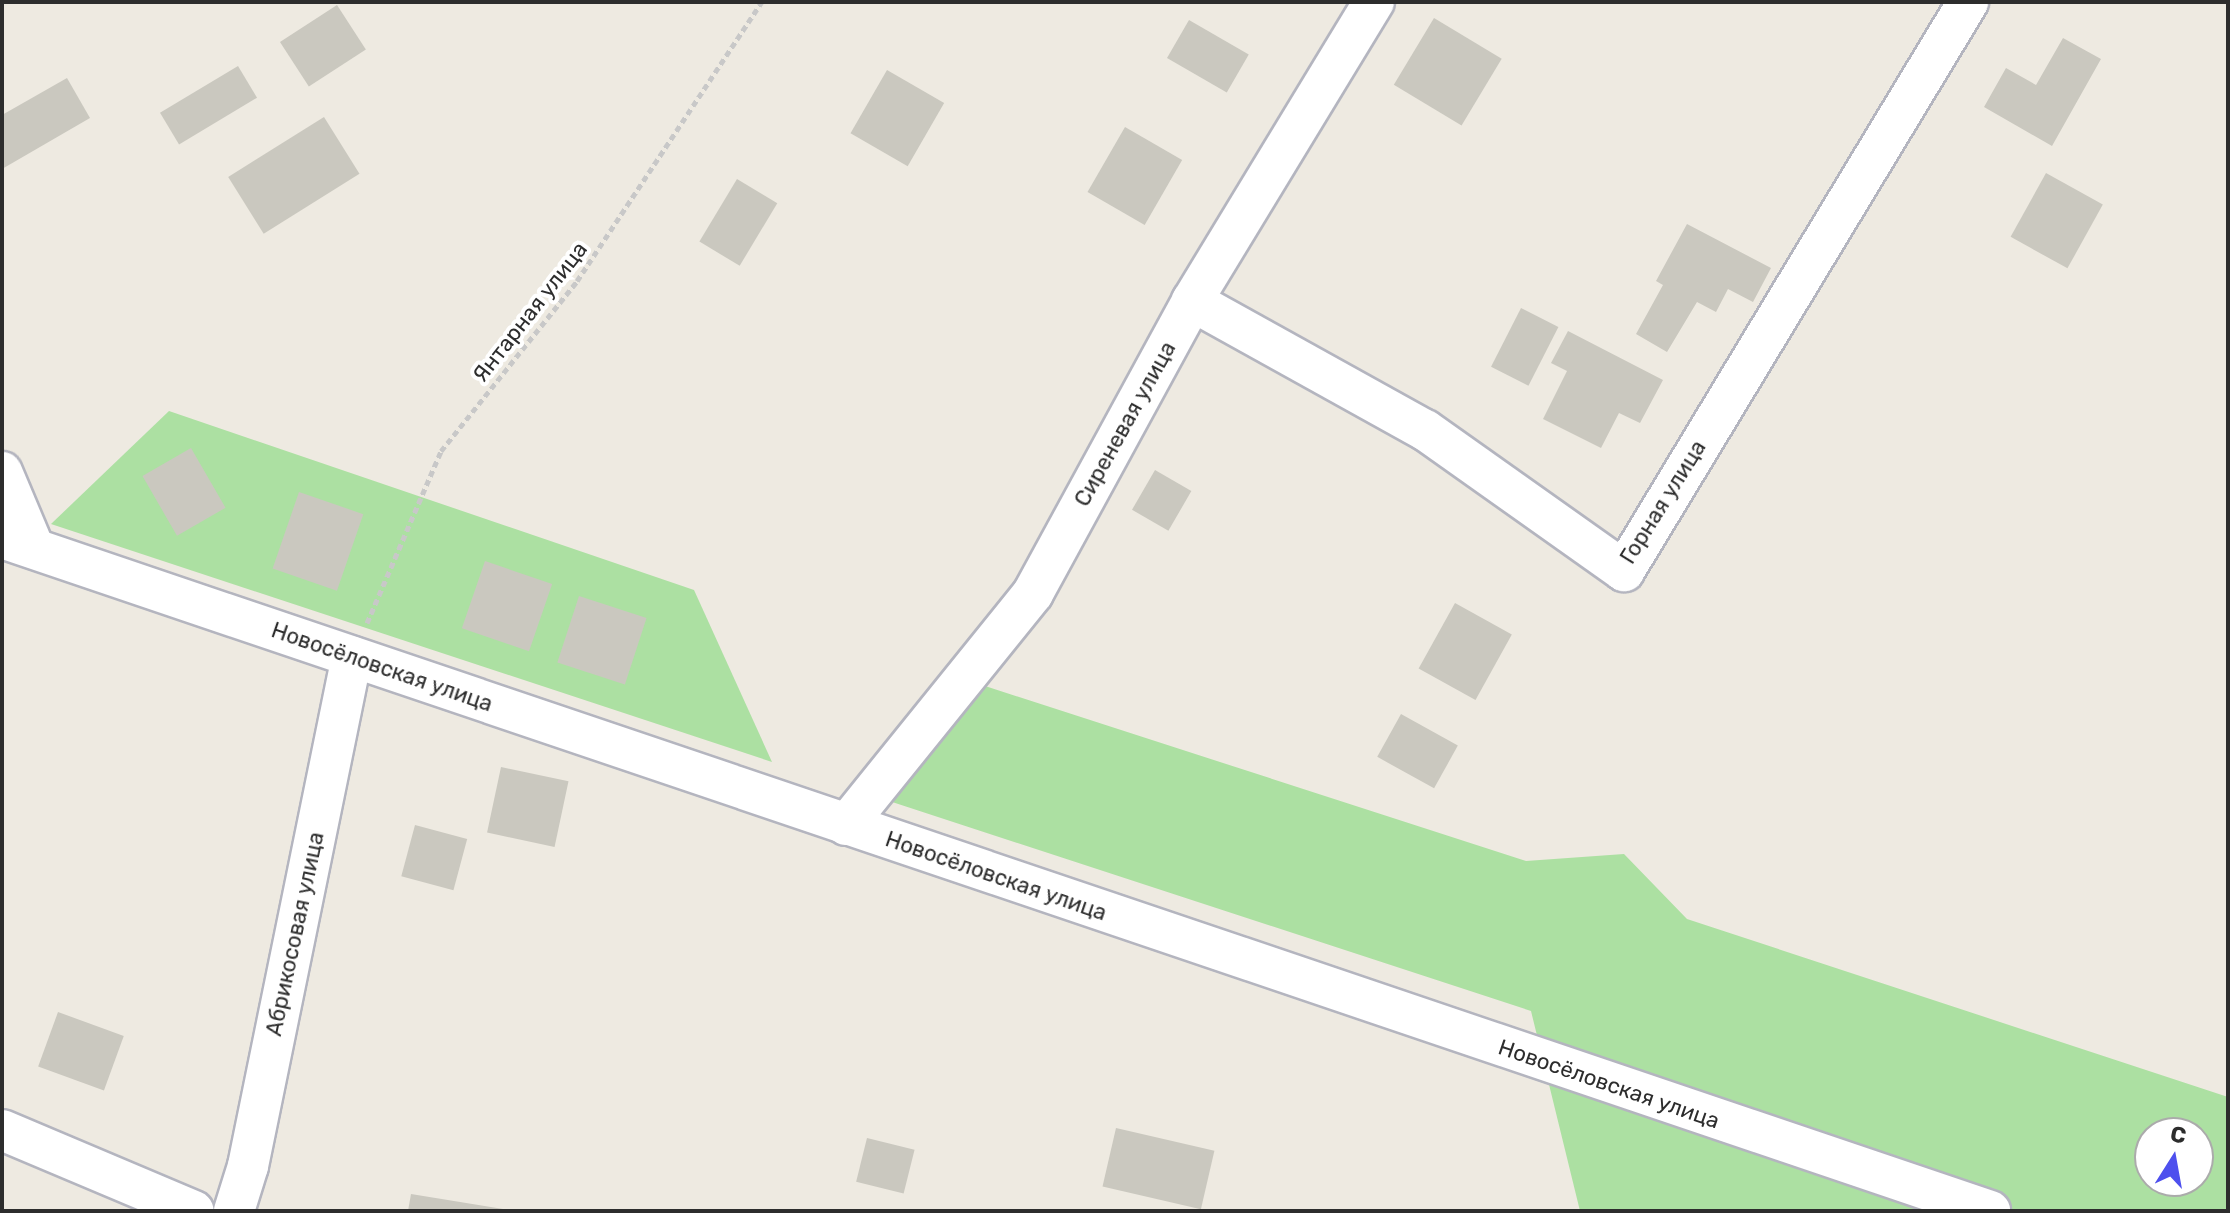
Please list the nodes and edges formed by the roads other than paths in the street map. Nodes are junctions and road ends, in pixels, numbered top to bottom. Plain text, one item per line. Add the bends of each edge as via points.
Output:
1 (1374, 2) edge
2 (1968, 2) edge
3 (1192, 301) junction
4 (2, 472) edge
5 (18, 543) edge
6 (352, 656) junction
7 (846, 825) junction
8 (2, 1130) edge
9 (194, 1211) edge
10 (234, 1211) edge
11 (1990, 1211) edge

1 - 3 street, Сиреневая улица
2 - 3 street, Горная улица via 1624,571 1425,430
3 - 7 street, Сиреневая улица via 1033,593
4 - 5 street
5 - 6 street, Новосёловская улица
6 - 7 street, Новосёловская улица
6 - 10 street, Абрикосовая улица via 248,1166
7 - 11 street, Новосёловская улица
8 - 9 street

